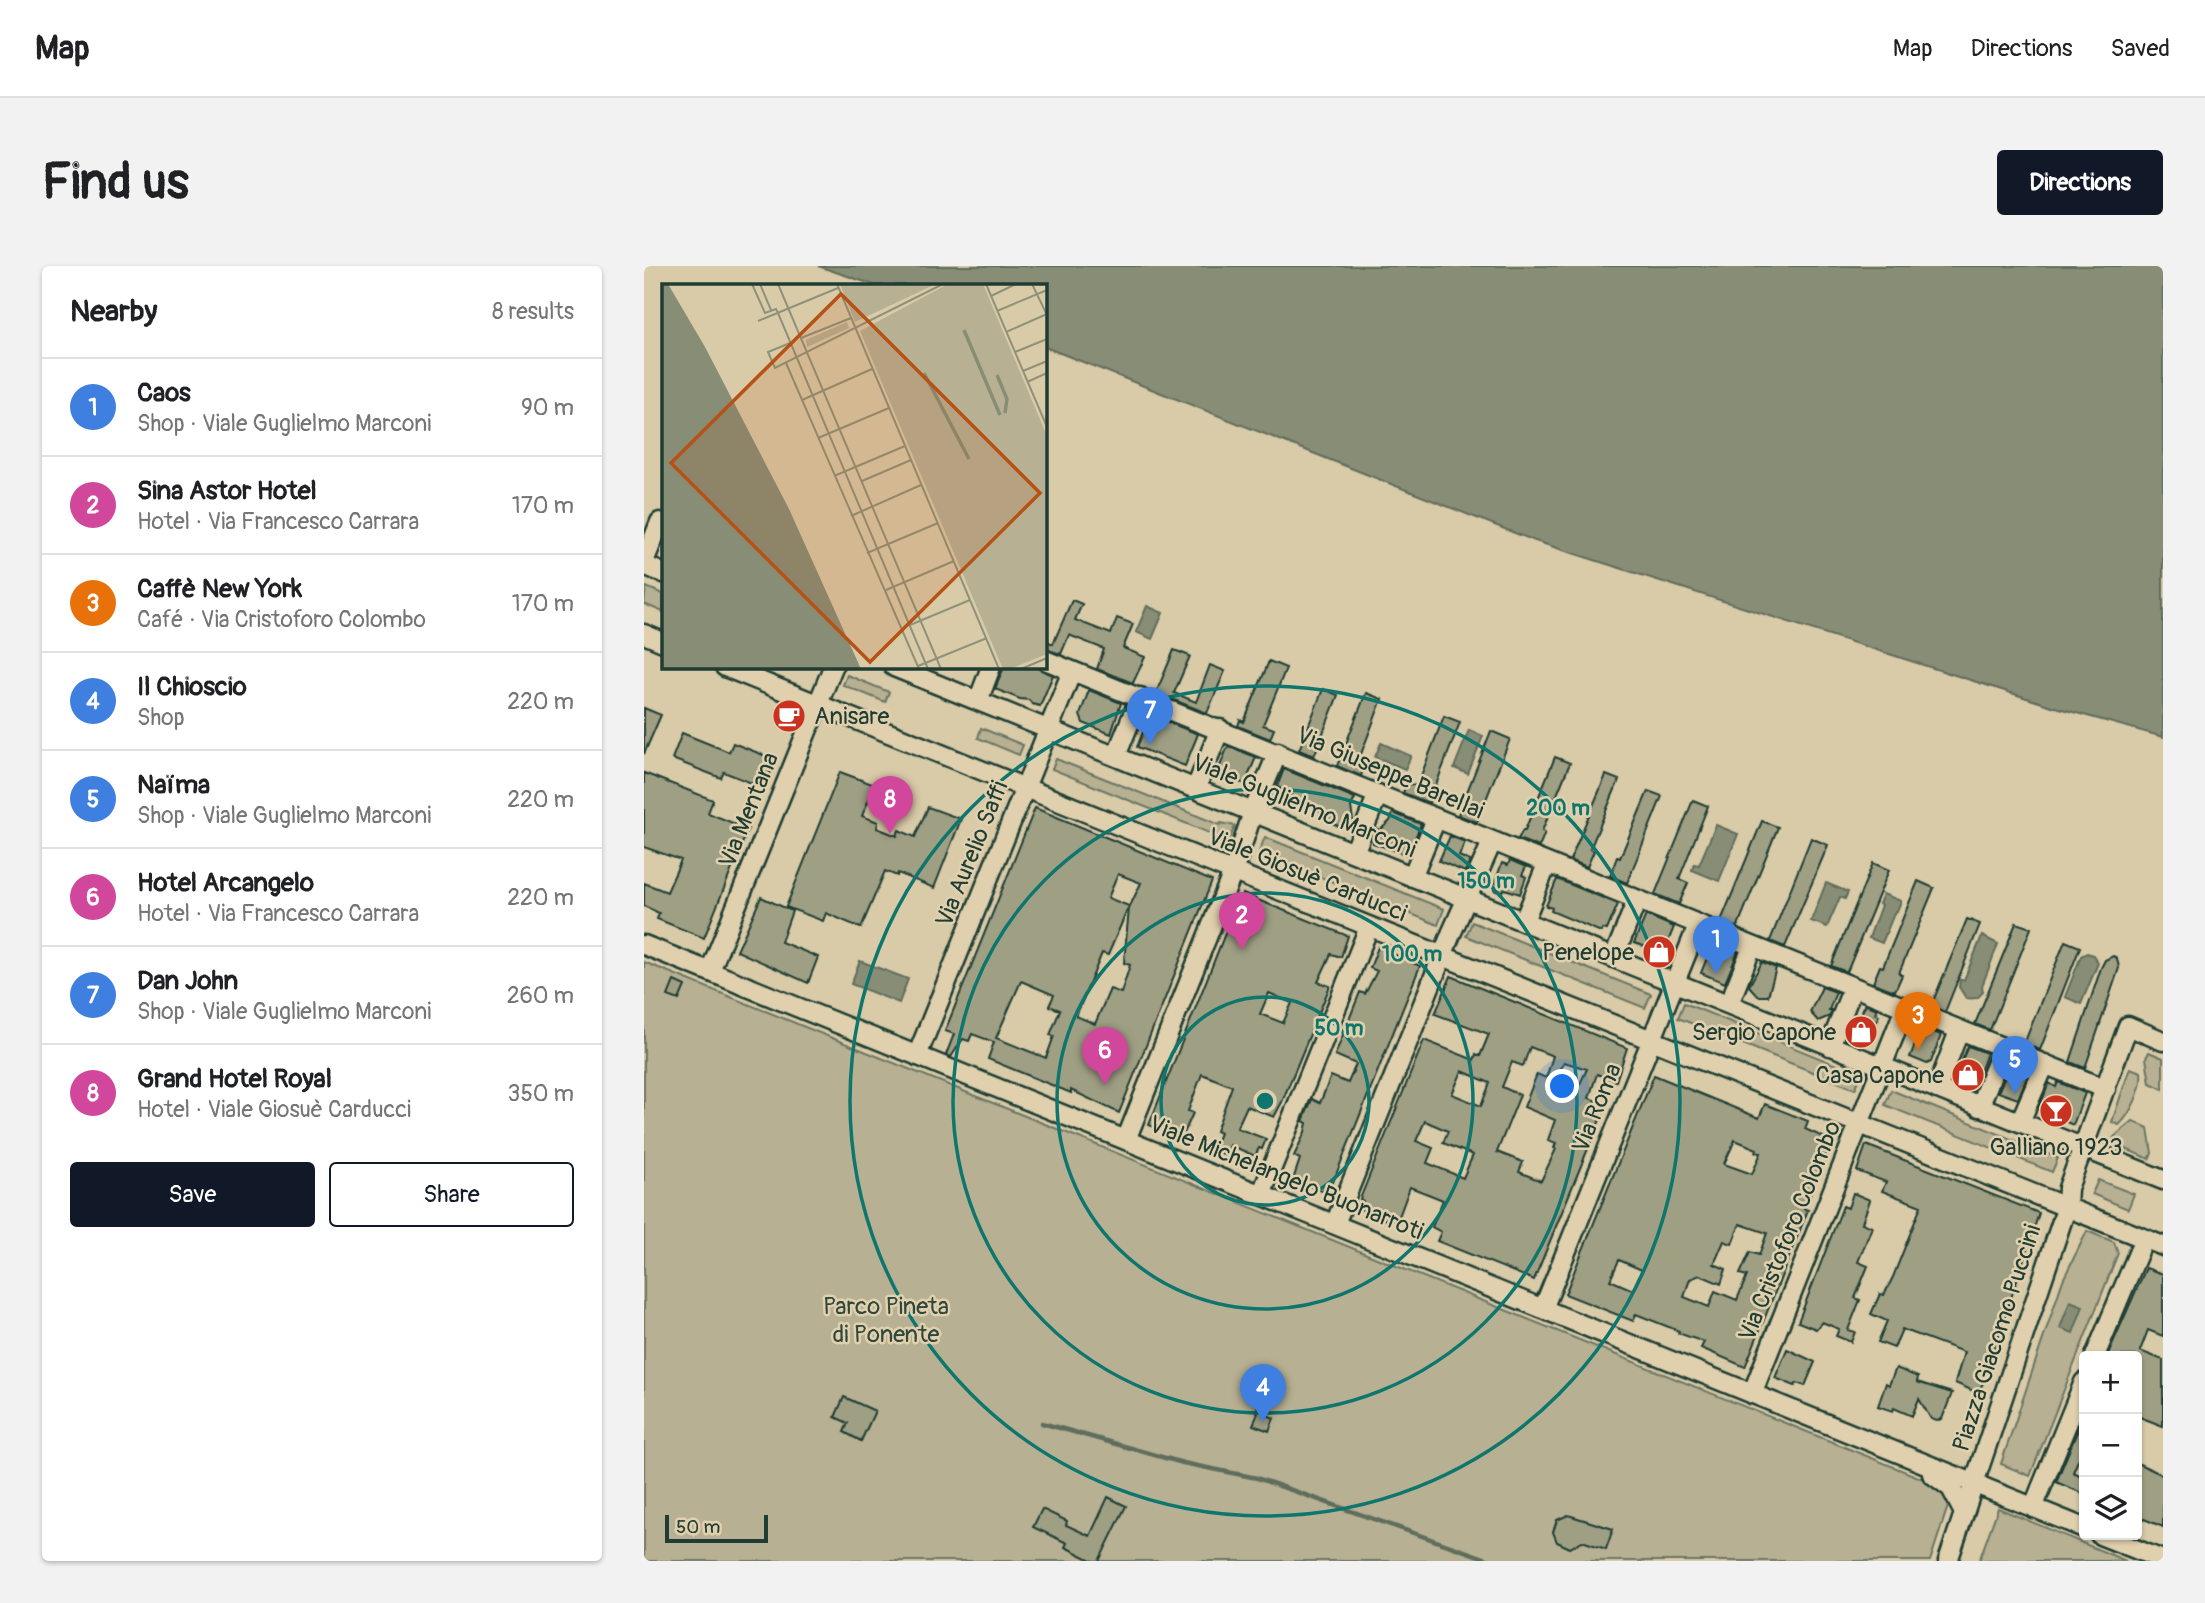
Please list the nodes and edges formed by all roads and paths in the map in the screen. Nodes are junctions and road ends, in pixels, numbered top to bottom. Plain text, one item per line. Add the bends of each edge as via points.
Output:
1 (656, 520) edge
2 (644, 564) edge
3 (662, 573) edge
4 (644, 634) edge
5 (662, 642) edge
6 (1046, 660) edge
7 (728, 668) edge
8 (833, 668) edge
9 (903, 668) edge
10 (991, 668) edge
11 (1072, 671) junction
12 (1140, 697) junction
13 (978, 701) junction
14 (819, 704) junction
15 (1049, 729) junction
16 (1220, 729) junction
17 (1278, 752) junction
18 (1116, 756) junction
19 (1025, 788) junction
20 (1196, 788) junction
21 (1378, 794) junction
22 (1253, 811) junction
23 (1436, 819) junction
24 (1492, 842) junction
25 (1354, 853) junction
26 (1547, 864) junction
27 (1233, 872) junction
28 (1412, 877) junction
29 (1466, 898) junction
30 (1637, 900) junction
31 (1524, 921) junction
32 (1698, 925) junction
33 (1369, 927) junction
34 (644, 945) edge
35 (1752, 947) junction
36 (1443, 957) junction
37 (1614, 957) junction
38 (710, 971) junction
39 (1673, 982) junction
40 (1853, 987) junction
41 (1729, 1004) junction
42 (1905, 1008) junction
43 (1959, 1031) junction
44 (1651, 1041) junction
45 (2163, 1041) edge
46 (1830, 1046) junction
47 (2003, 1048) junction
48 (917, 1056) junction
49 (2045, 1064) junction
50 (1881, 1067) junction
51 (1937, 1089) junction
52 (2106, 1089) junction
53 (1979, 1107) junction
54 (2020, 1122) junction
55 (1858, 1124) junction
56 (1126, 1140) junction
57 (2085, 1149) junction
58 (2163, 1181) edge
59 (1261, 1195) junction
60 (2067, 1206) junction
61 (1335, 1224) junction
62 (2144, 1238) junction
63 (2163, 1246) edge
64 (1543, 1309) junction
65 (2097, 1351) edge
66 (1752, 1394) junction
67 (2079, 1394) edge
68 (1909, 1457) junction
69 (1974, 1485) junction
70 (2032, 1508) junction
71 (1964, 1513) junction
72 (2079, 1526) edge
73 (2113, 1540) edge
74 (2163, 1560) edge
75 (1948, 1561) edge

1 - 2 street
2 - 3 street
4 - 5 street
6 - 11 street, Via Giuseppe Barellai
7 - 14 street, Viale Giosuè Carducci
8 - 14 street, Via Mentana
9 - 13 street, Viale Guglielmo Marconi
10 - 13 street
11 - 12 street, Via Giuseppe Barellai
11 - 15 street, Via Aurelio Saffi
12 - 16 street, Via Giuseppe Barellai
12 - 18 street
13 - 15 street, Viale Guglielmo Marconi
14 - 19 street, Viale Giosuè Carducci
14 - 38 street, Via Mentana
15 - 18 street, Viale Guglielmo Marconi
15 - 19 street, Via Aurelio Saffi
16 - 17 street, Via Giuseppe Barellai
16 - 20 street
17 - 21 street, Via Giuseppe Barellai
17 - 22 street
18 - 20 street, Viale Guglielmo Marconi
19 - 27 street, Viale Giosuè Carducci
19 - 48 street, Via Aurelio Saffi
20 - 22 street, Viale Guglielmo Marconi
21 - 23 street, Via Giuseppe Barellai
21 - 25 street
22 - 25 street, Viale Guglielmo Marconi
22 - 27 street
23 - 24 street, Via Giuseppe Barellai
23 - 28 street
24 - 26 street, Via Giuseppe Barellai
24 - 29 street
25 - 28 street, Viale Guglielmo Marconi
26 - 30 street, Via Giuseppe Barellai
26 - 31 street
27 - 33 street, Viale Giosuè Carducci
27 - 56 street
28 - 29 street, Viale Guglielmo Marconi
29 - 31 street, Viale Guglielmo Marconi
29 - 36 street
30 - 32 street, Via Giuseppe Barellai
30 - 37 street
31 - 37 street, Viale Guglielmo Marconi
32 - 35 street, Via Giuseppe Barellai
32 - 39 street, Via Roma
33 - 36 street, Viale Giosuè Carducci
33 - 59 street
34 - 38 street, Viale Michelangelo Buonarroti
35 - 40 street, Via Giuseppe Barellai
35 - 41 street
36 - 44 street, Viale Giosuè Carducci
36 - 61 street
37 - 39 street, Viale Guglielmo Marconi
38 - 48 street, Viale Michelangelo Buonarroti
39 - 41 street, Viale Guglielmo Marconi
39 - 44 street, Via Roma
40 - 42 street, Via Giuseppe Barellai
40 - 46 street
41 - 46 street, Viale Guglielmo Marconi
42 - 43 street, Via Giuseppe Barellai
42 - 50 street, Via Cristoforo Colombo
43 - 47 street, Via Giuseppe Barellai
43 - 51 street
44 - 55 street, Viale Giosuè Carducci
44 - 64 street, Via Roma
45 - 52 street, Piazza Giacomo Puccini via 2128,1026
46 - 50 street, Viale Guglielmo Marconi
47 - 49 street, Via Giuseppe Barellai
47 - 53 street
48 - 56 street, Viale Michelangelo Buonarroti
49 - 52 street, Via Giuseppe Barellai
49 - 54 street
50 - 51 street, Viale Guglielmo Marconi
50 - 55 street, Via Cristoforo Colombo
51 - 53 street, Viale Guglielmo Marconi
52 - 57 street, Piazza Giacomo Puccini
53 - 54 street, Viale Guglielmo Marconi
54 - 57 street, Viale Guglielmo Marconi
55 - 60 street, Viale Giosuè Carducci
55 - 66 street, Via Cristoforo Colombo
56 - 59 street, Viale Michelangelo Buonarroti
57 - 58 street, Viale Guglielmo Marconi
57 - 60 street, Piazza Giacomo Puccini via 2068,1188
59 - 61 street, Viale Michelangelo Buonarroti
60 - 62 street, Viale Giosuè Carducci
60 - 69 street, Piazza Giacomo Puccini
61 - 64 street, Viale Michelangelo Buonarroti
62 - 63 street, Viale Giosuè Carducci
62 - 65 street
64 - 66 street, Viale Michelangelo Buonarroti
66 - 68 street, Viale Michelangelo Buonarroti
67 - 70 street
68 - 69 street, Viale Michelangelo Buonarroti
68 - 71 street, Viale Michelangelo Buonarroti via 1951,1488
69 - 70 street, Viale Michelangelo Buonarroti
69 - 71 street, Piazza Giacomo Puccini
70 - 72 street, Viale Michelangelo Buonarroti
71 - 75 street, Piazza Giacomo Puccini
73 - 74 street

